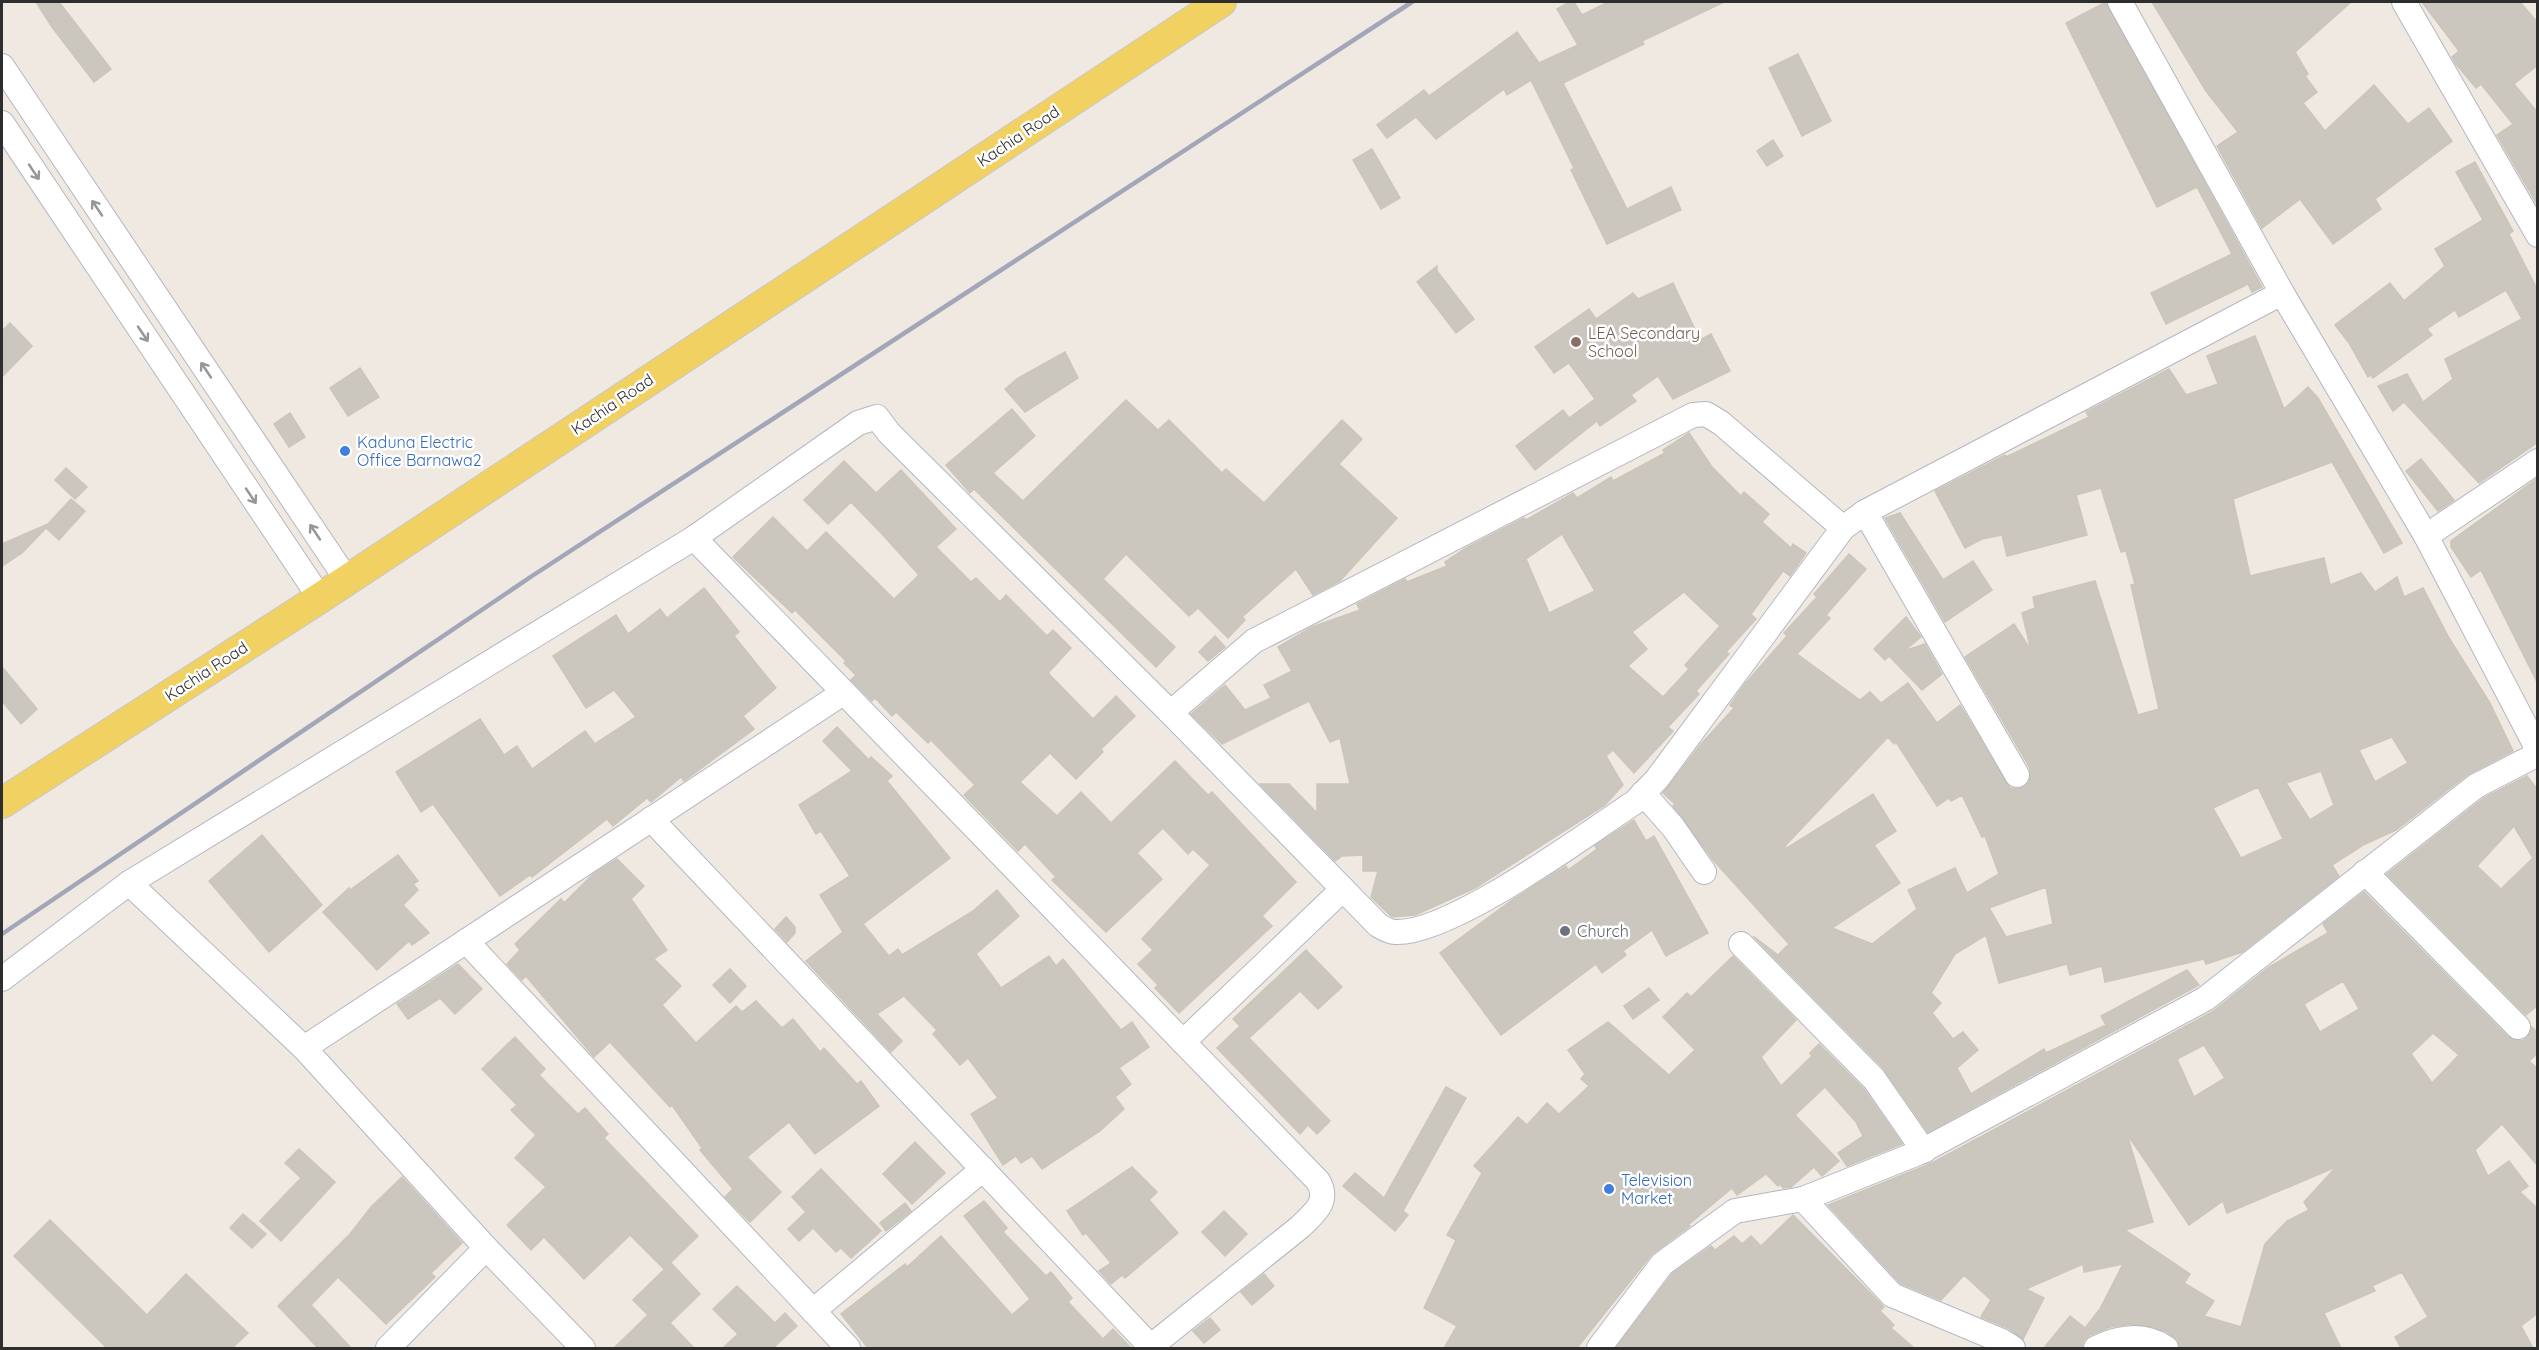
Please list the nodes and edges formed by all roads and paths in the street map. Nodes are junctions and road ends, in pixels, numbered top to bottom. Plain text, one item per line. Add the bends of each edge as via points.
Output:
1 (1221, 2) edge
2 (2120, 2) edge
3 (2404, 2) edge
4 (2, 66) edge
5 (2, 123) edge
6 (2538, 235) edge
7 (2282, 293) junction
8 (2538, 461) edge
9 (1865, 512) junction
10 (1843, 528) junction
11 (2426, 536) junction
12 (694, 538) junction
13 (347, 580) junction
14 (320, 598) junction
15 (843, 693) junction
16 (1169, 711) junction
17 (2538, 752) edge
18 (2017, 775) dead end
19 (1642, 793) junction
20 (2, 803) edge
21 (651, 819) junction
22 (1704, 872) dead end
23 (2366, 872) junction
24 (129, 883) junction
25 (1343, 889) junction
26 (466, 941) junction
27 (1741, 944) dead end
28 (2, 979) edge
29 (2518, 1027) dead end
30 (1183, 1042) junction
31 (303, 1048) junction
32 (1924, 1151) junction
33 (982, 1169) junction
34 (1803, 1199) junction
35 (486, 1248) junction
36 (813, 1311) junction
37 (388, 1348) edge
38 (583, 1348) edge
39 (848, 1348) edge
40 (1151, 1348) edge
41 (1599, 1348) edge
42 (2013, 1348) edge
43 (2096, 1348) edge
44 (2166, 1348) edge

1 - 13 main road, Kachia Road
2 - 7 street
3 - 6 street
13 -> 4 street
5 -> 14 street
7 - 9 street
7 - 11 street
8 - 11 street
9 - 10 street
9 - 18 street
10 - 16 street via 1721,423 1706,414 1693,415 1254,641
10 - 19 street via 1657,779
11 - 17 street
12 - 15 street
12 - 16 street via 858,423 877,417
12 - 24 street
13 - 14 main road, Kachia Road
14 - 20 main road, Kachia Road
15 - 21 street
15 - 30 street
16 - 25 street
17 - 23 street via 2476,786
19 - 22 street via 1673,827
19 - 25 street via 1635,802 1466,911 1410,931 1392,932 1378,925
21 - 26 street
21 - 33 street
23 - 29 street
23 - 32 street via 2205,999
24 - 28 street
24 - 31 street
25 - 30 street
26 - 31 street
26 - 36 street
27 - 32 street via 1874,1079
30 - 40 street via 1324,1191 1321,1206 1300,1227
31 - 35 street
32 - 34 street
33 - 36 street
33 - 40 street
34 - 41 street via 1735,1211 1671,1257
34 - 42 street via 1892,1295
35 - 37 street
35 - 38 street
36 - 39 street
43 - 44 street via 2132,1337

